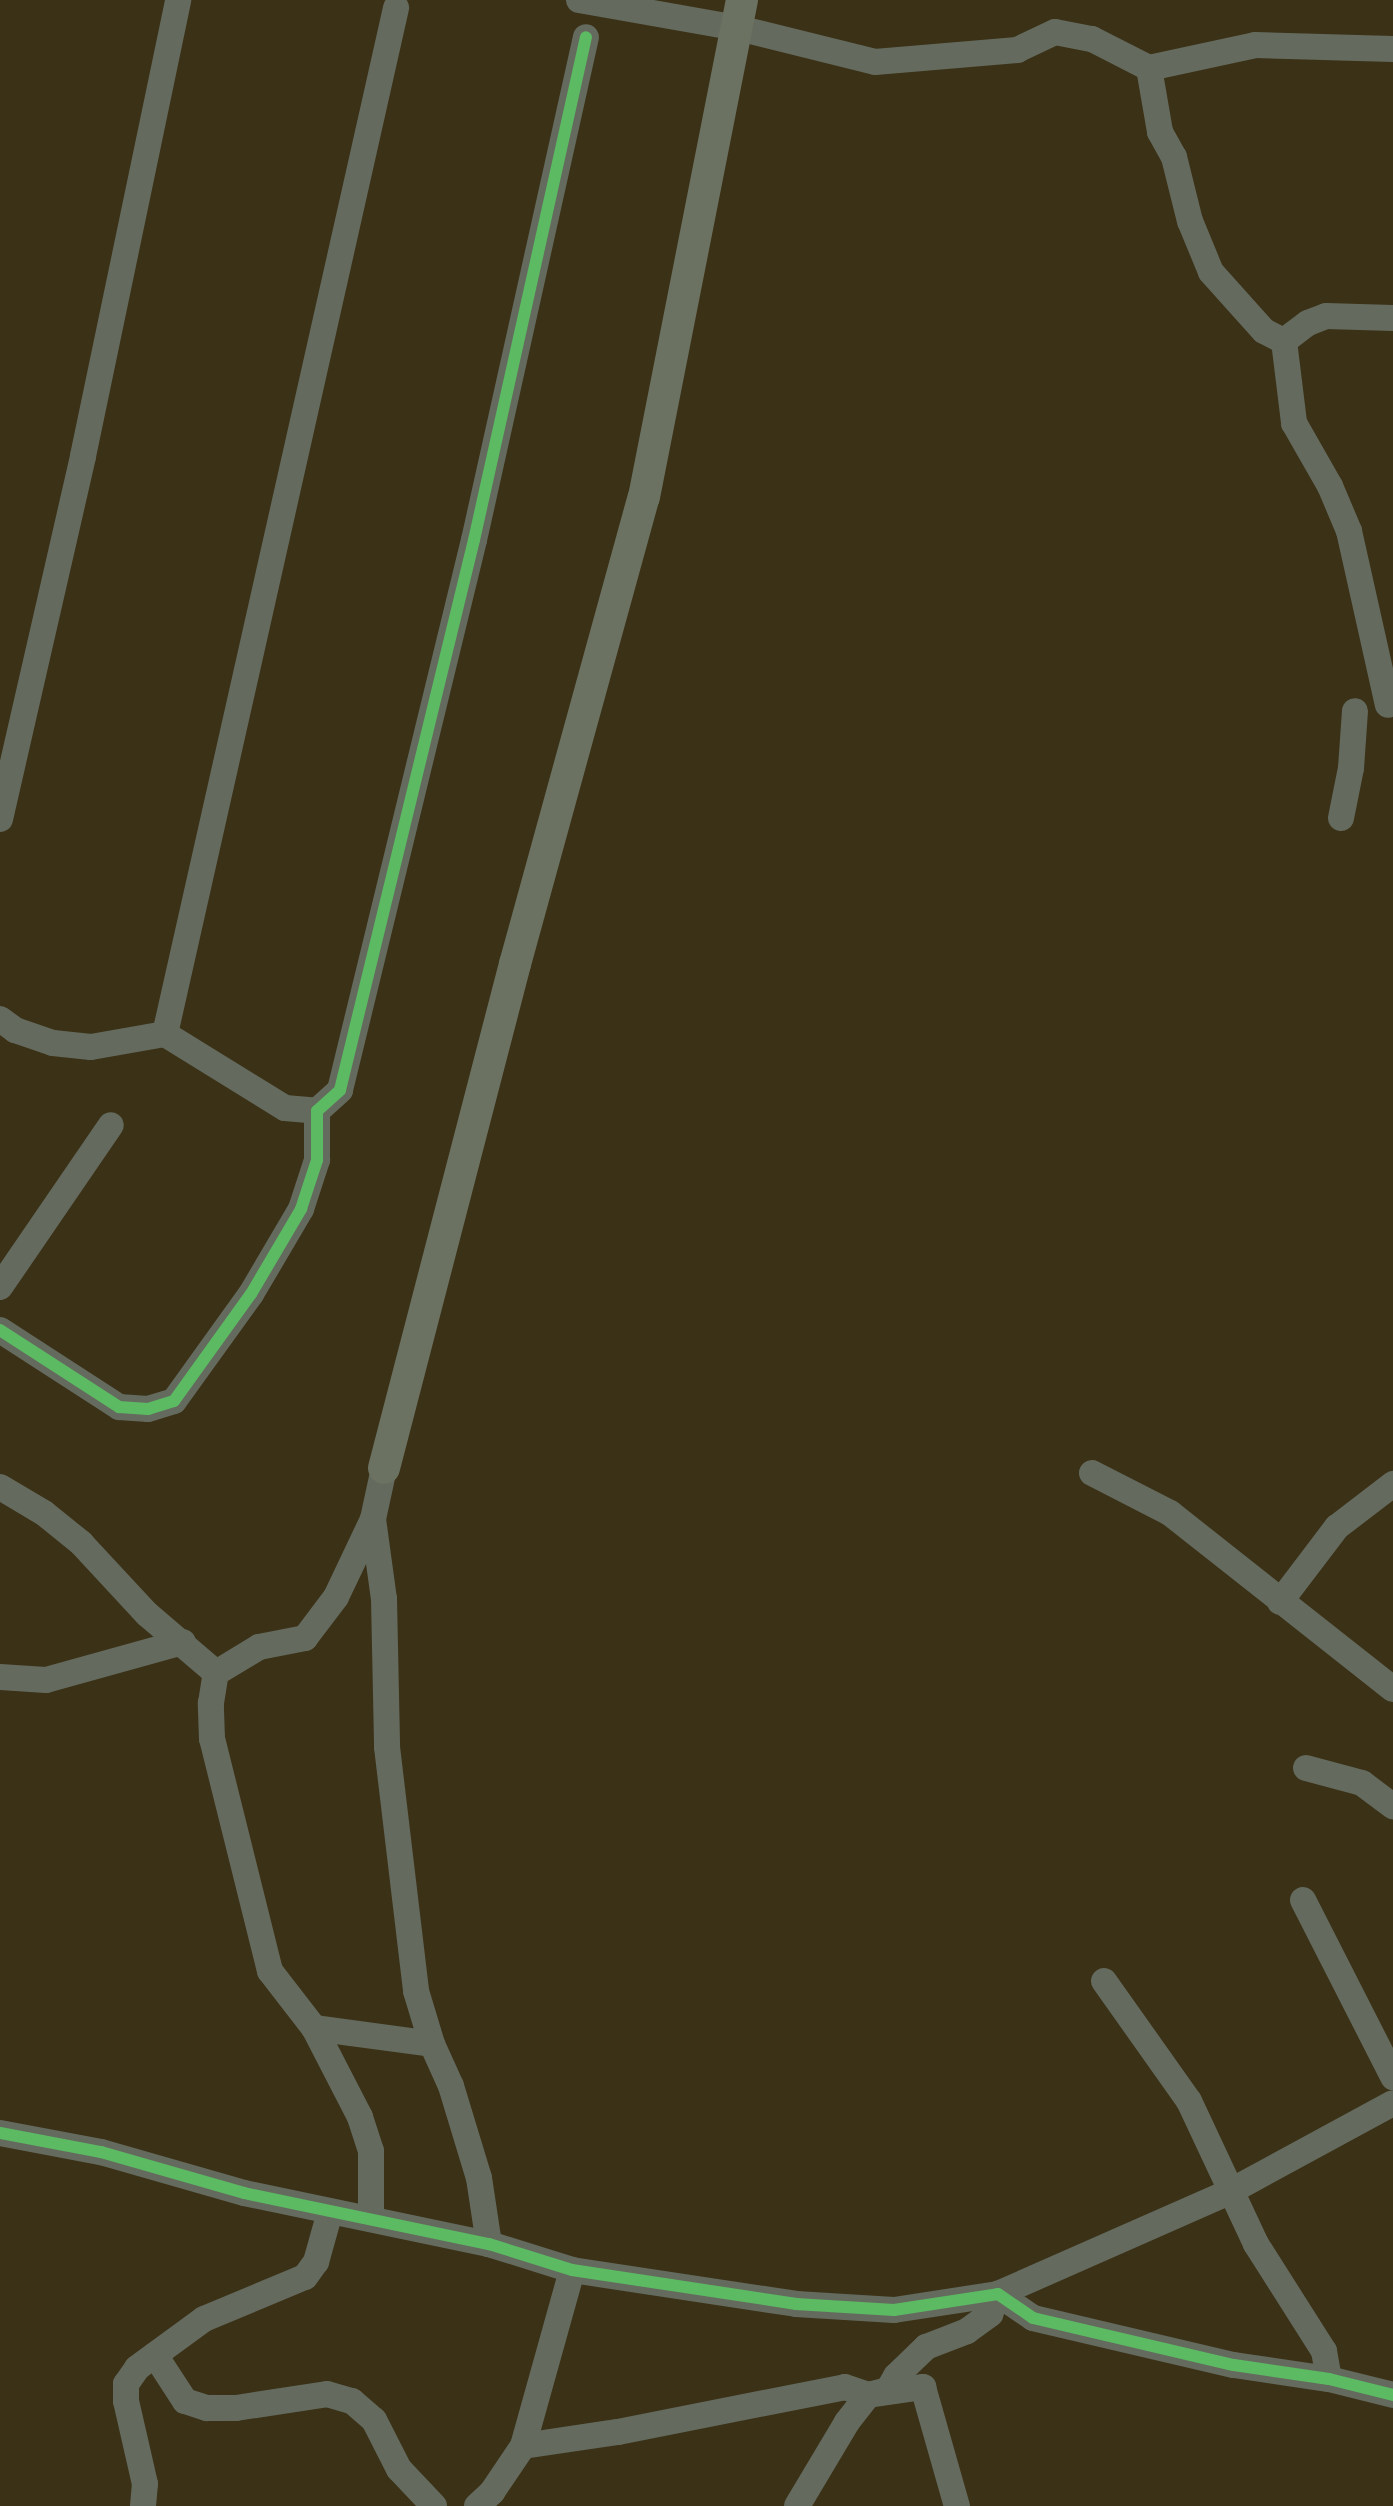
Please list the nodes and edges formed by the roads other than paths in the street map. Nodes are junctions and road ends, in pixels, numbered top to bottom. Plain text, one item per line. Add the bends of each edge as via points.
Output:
1 (178, 0) edge
2 (579, 0) edge
3 (396, 8) dead end
4 (740, 14) edge
5 (586, 37) dead end
6 (1393, 49) edge
7 (1149, 68) junction
8 (1393, 318) edge
9 (1284, 341) junction
10 (1390, 705) edge
11 (1341, 818) dead end
12 (0, 819) edge
13 (0, 1019) edge
14 (165, 1034) junction
15 (317, 1111) junction
16 (111, 1125) dead end
17 (0, 1287) edge
18 (0, 1330) edge
19 (384, 1468) joint
20 (1092, 1473) dead end
21 (1393, 1484) edge
22 (0, 1487) edge
23 (373, 1519) junction
24 (1280, 1602) junction
25 (183, 1642) junction
26 (216, 1673) junction
27 (0, 1677) edge
28 (1393, 1689) edge
29 (1306, 1768) dead end
30 (1393, 1806) edge
31 (1303, 1900) dead end
32 (1104, 1981) dead end
33 (314, 2028) junction
34 (432, 2044) junction
35 (1393, 2077) edge
36 (1393, 2103) edge
37 (0, 2133) edge
38 (1231, 2191) junction
39 (330, 2212) junction
40 (371, 2219) junction
41 (489, 2244) junction
42 (572, 2270) junction
43 (998, 2294) junction
44 (155, 2355) junction
45 (1329, 2379) junction
46 (868, 2395) junction
47 (1393, 2395) edge
48 (523, 2446) junction
49 (143, 2506) edge
50 (434, 2506) edge
51 (477, 2506) edge
52 (797, 2506) edge
53 (957, 2506) edge

1 - 12 street via 83,456
2 - 4 street
3 - 14 street
4 - 7 street via 875,62 1017,50 1055,32 1075,33
4 - 19 main road via 644,497
5 - 15 street via 474,540 340,1090
6 - 7 street via 1255,45
7 - 9 street via 1160,132 1174,157 1190,221 1211,272 1264,331
8 - 9 street via 1326,316
9 - 10 street via 1294,423 1349,531
10 - 11 street via 1347,712 1351,768
13 - 14 street via 53,1043 91,1047
14 - 15 street via 285,1108
15 - 18 street via 317,1160 301,1209 251,1294 174,1401 148,1409 119,1407
16 - 17 street
19 - 23 street
20 - 24 street via 1170,1513
21 - 24 street via 1337,1527
22 - 25 street via 81,1543 147,1614
23 - 26 street via 336,1597 305,1638 259,1647
23 - 34 street via 384,1599 387,1747 416,1991
24 - 28 street
25 - 26 street
25 - 27 street via 46,1680
26 - 33 street via 212,1739 270,1971
29 - 30 street via 1362,1783
31 - 35 street
32 - 38 street via 1189,2101
33 - 34 street
33 - 40 street via 360,2117 371,2151
34 - 41 street via 451,2086 479,2178
36 - 38 street
37 - 39 street via 101,2152
38 - 43 street
38 - 45 street via 1256,2244 1324,2351
39 - 40 street
39 - 44 street via 316,2262 305,2277 204,2319
40 - 41 street
41 - 42 street
42 - 43 street via 796,2304 894,2310
42 - 48 street
43 - 45 street via 1033,2318 1234,2365
43 - 46 street via 990,2314 967,2331 926,2347 888,2390
44 - 49 street via 126,2384 145,2484
44 - 50 street via 185,2401 207,2408 327,2394 352,2401 374,2420 399,2469
45 - 47 street
46 - 48 street via 845,2387
46 - 52 street
46 - 53 street via 923,2387
48 - 51 street

